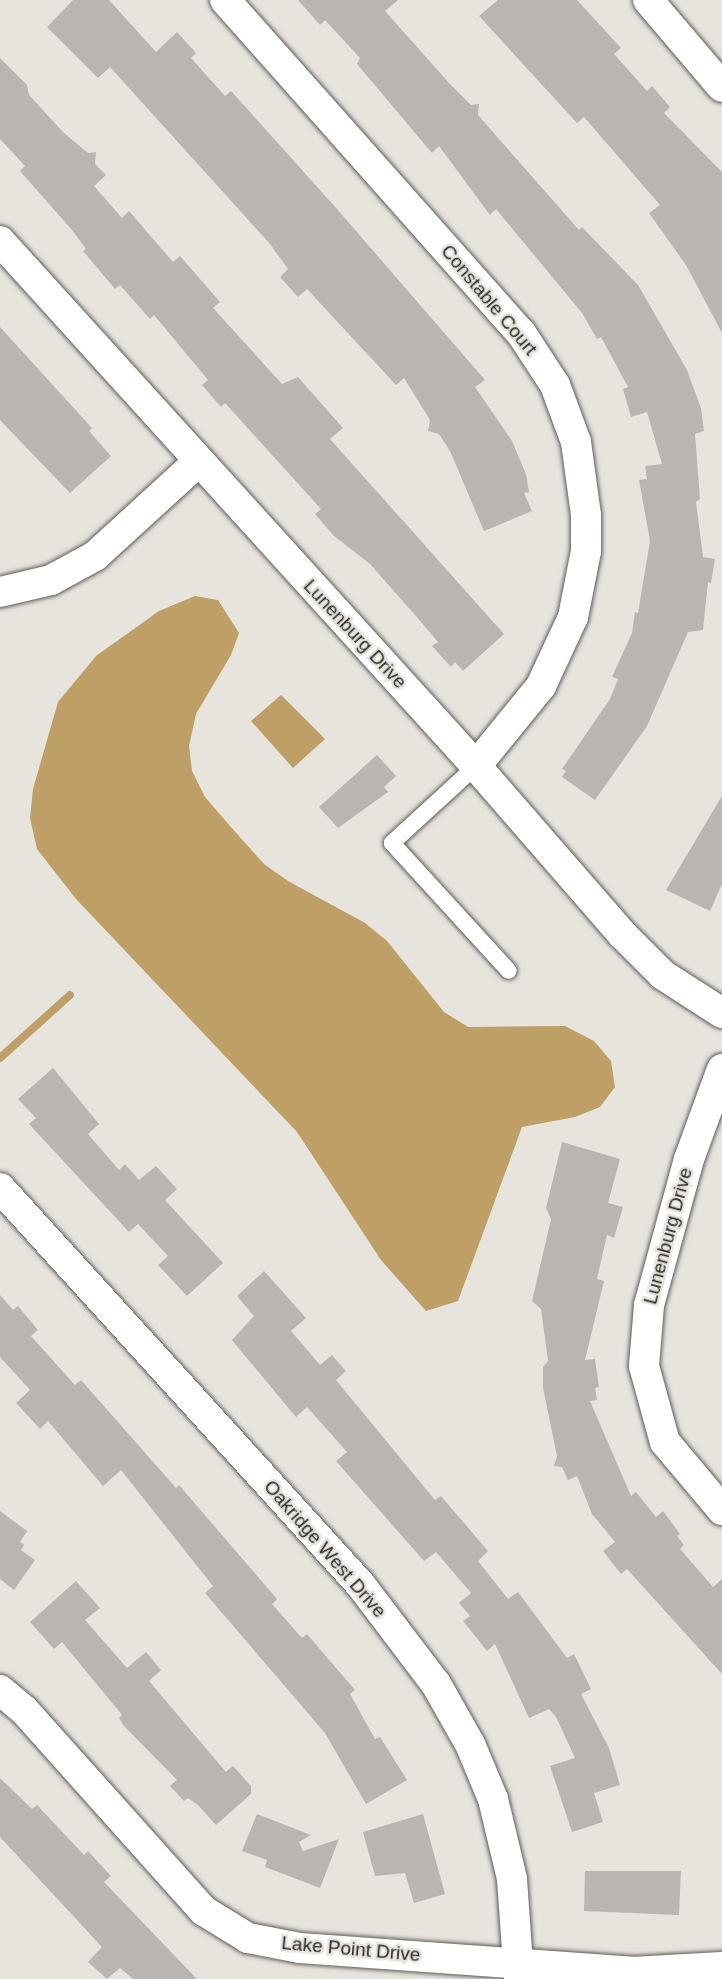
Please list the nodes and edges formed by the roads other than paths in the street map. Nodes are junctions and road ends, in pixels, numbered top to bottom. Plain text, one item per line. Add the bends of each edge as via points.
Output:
1 (225, 0) edge
2 (649, 0) edge
3 (722, 87) edge
4 (0, 241) edge
5 (197, 463) junction
6 (0, 592) edge
7 (476, 766) junction
8 (509, 971) dead end
9 (722, 1013) edge
10 (722, 1069) edge
11 (0, 1188) edge
12 (722, 1510) edge
13 (0, 1690) edge
14 (722, 1967) edge
15 (520, 1970) edge

1 - 7 street, Constable Court via 521,333 555,385 576,442 586,551 573,617 541,687
2 - 3 street
4 - 5 street, Lunenburg Drive
5 - 6 street via 95,556 51,580
5 - 7 street, Lunenburg Drive
7 - 8 lane via 392,843
7 - 9 street, Lunenburg Drive via 622,934 663,975
10 - 12 street, Lunenburg Drive via 688,1159 652,1292 644,1366 665,1442
11 - 15 street, Oakridge West Drive via 360,1584 436,1684 470,1744 493,1800 512,1879
13 - 15 street, Lake Point Drive via 24,1710 204,1911 248,1938 300,1948
14 - 15 street, Lake Point Drive via 632,1972

